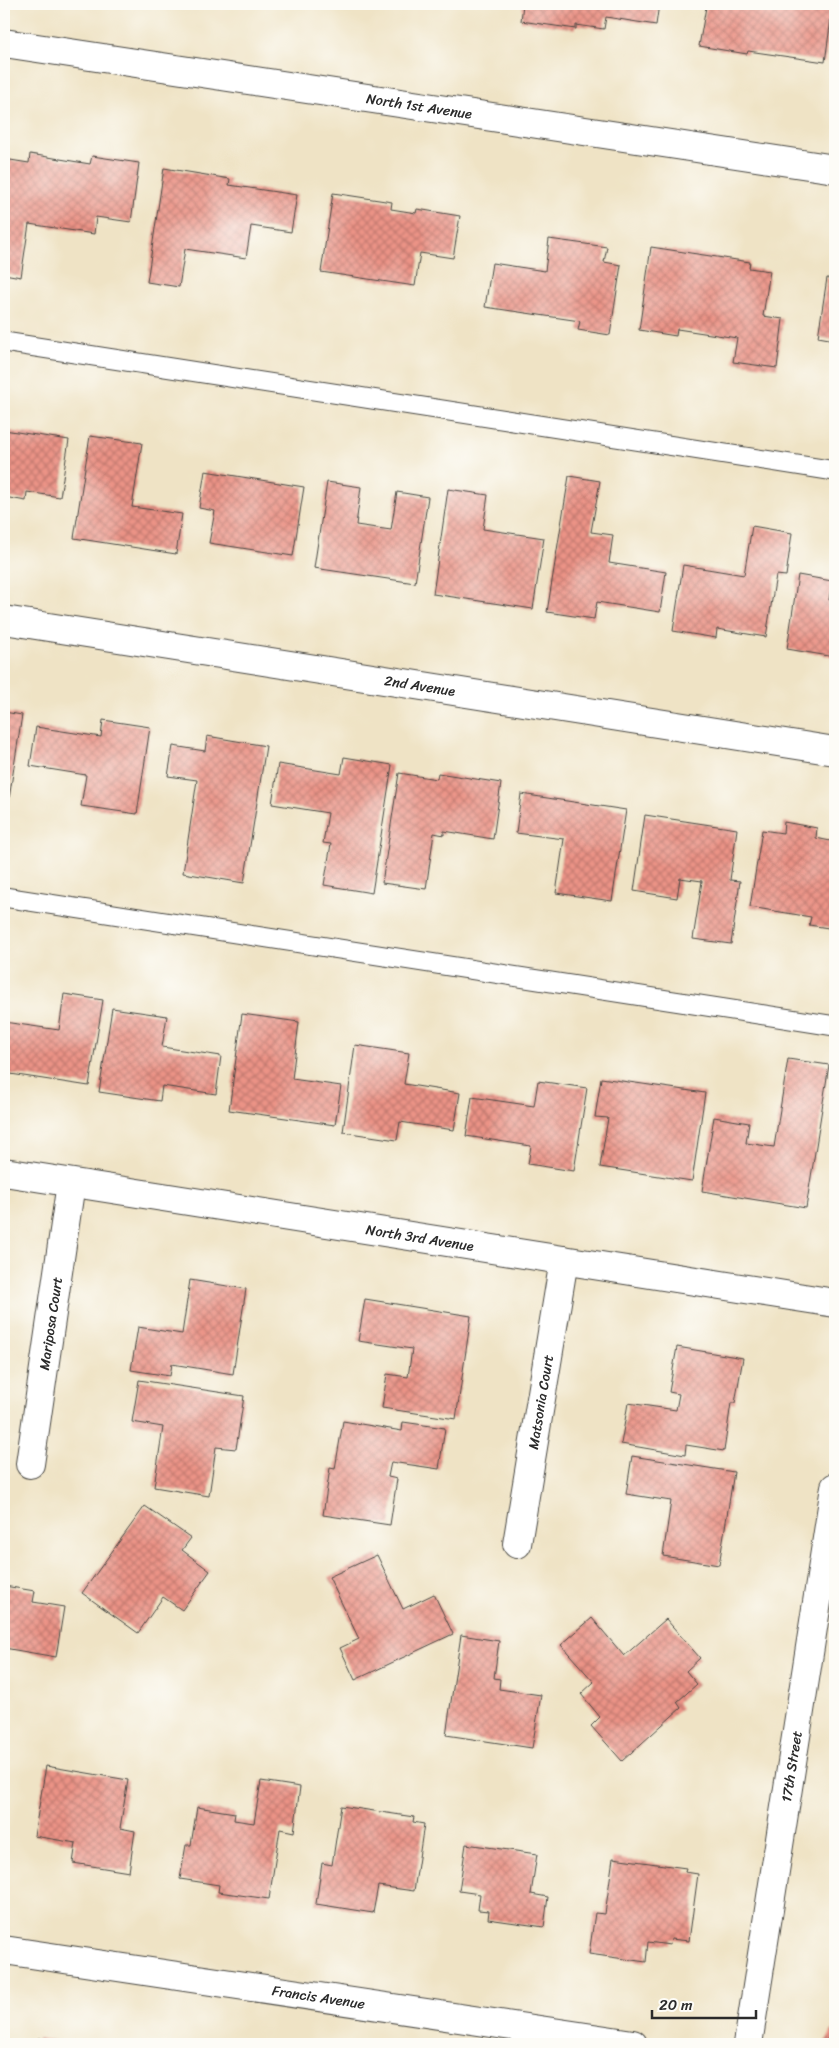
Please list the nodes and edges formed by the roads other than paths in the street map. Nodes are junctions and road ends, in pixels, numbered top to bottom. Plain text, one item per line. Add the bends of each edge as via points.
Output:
1 (4, 42) edge
2 (835, 169) edge
3 (4, 342) edge
4 (835, 471) edge
5 (4, 620) edge
6 (835, 751) edge
7 (4, 897) edge
8 (835, 1026) edge
9 (4, 1172) edge
10 (71, 1183) junction
11 (564, 1260) junction
12 (835, 1303) edge
13 (30, 1464) dead end
14 (835, 1487) edge
15 (517, 1544) dead end
16 (4, 1950) edge
17 (633, 2044) edge
18 (748, 2044) edge

1 - 2 street, North 1st Avenue
3 - 4 lane
5 - 6 street, 2nd Avenue
7 - 8 lane
9 - 10 street, North 3rd Avenue
10 - 11 street, North 3rd Avenue
10 - 13 street, Mariposa Court
11 - 12 street, North 3rd Avenue
11 - 15 street, Matsonia Court
14 - 18 street, 17th Street
16 - 17 street, Francis Avenue

